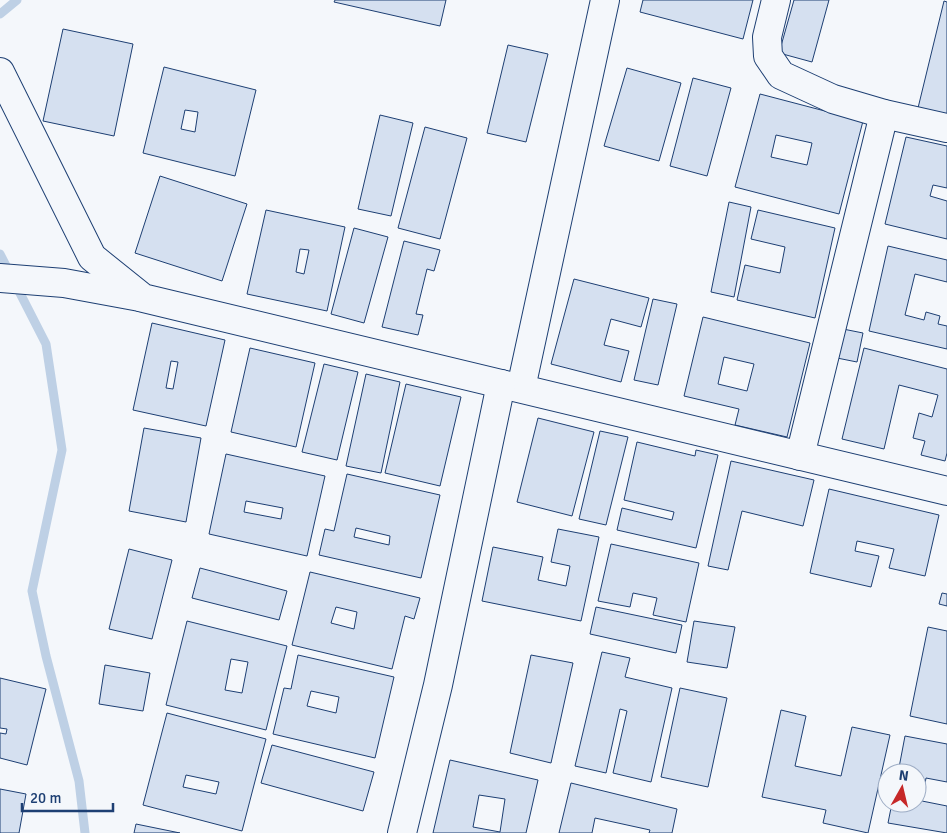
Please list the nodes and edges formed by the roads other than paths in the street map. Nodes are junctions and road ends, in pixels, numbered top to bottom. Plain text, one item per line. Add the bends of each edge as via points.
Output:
1 (605, 0) edge
2 (776, 0) edge
3 (0, 72) edge
4 (884, 114) junction
5 (947, 128) edge
6 (0, 278) edge
7 (143, 298) junction
8 (511, 386) junction
9 (800, 456) junction
10 (947, 491) edge
11 (402, 833) edge

1 - 8 street
2 - 4 street via 767,37 768,56 781,75 833,99
3 - 7 street via 92,256
4 - 5 street
4 - 9 street
6 - 7 street via 64,283
7 - 8 street
8 - 9 street
8 - 11 street
9 - 10 street

